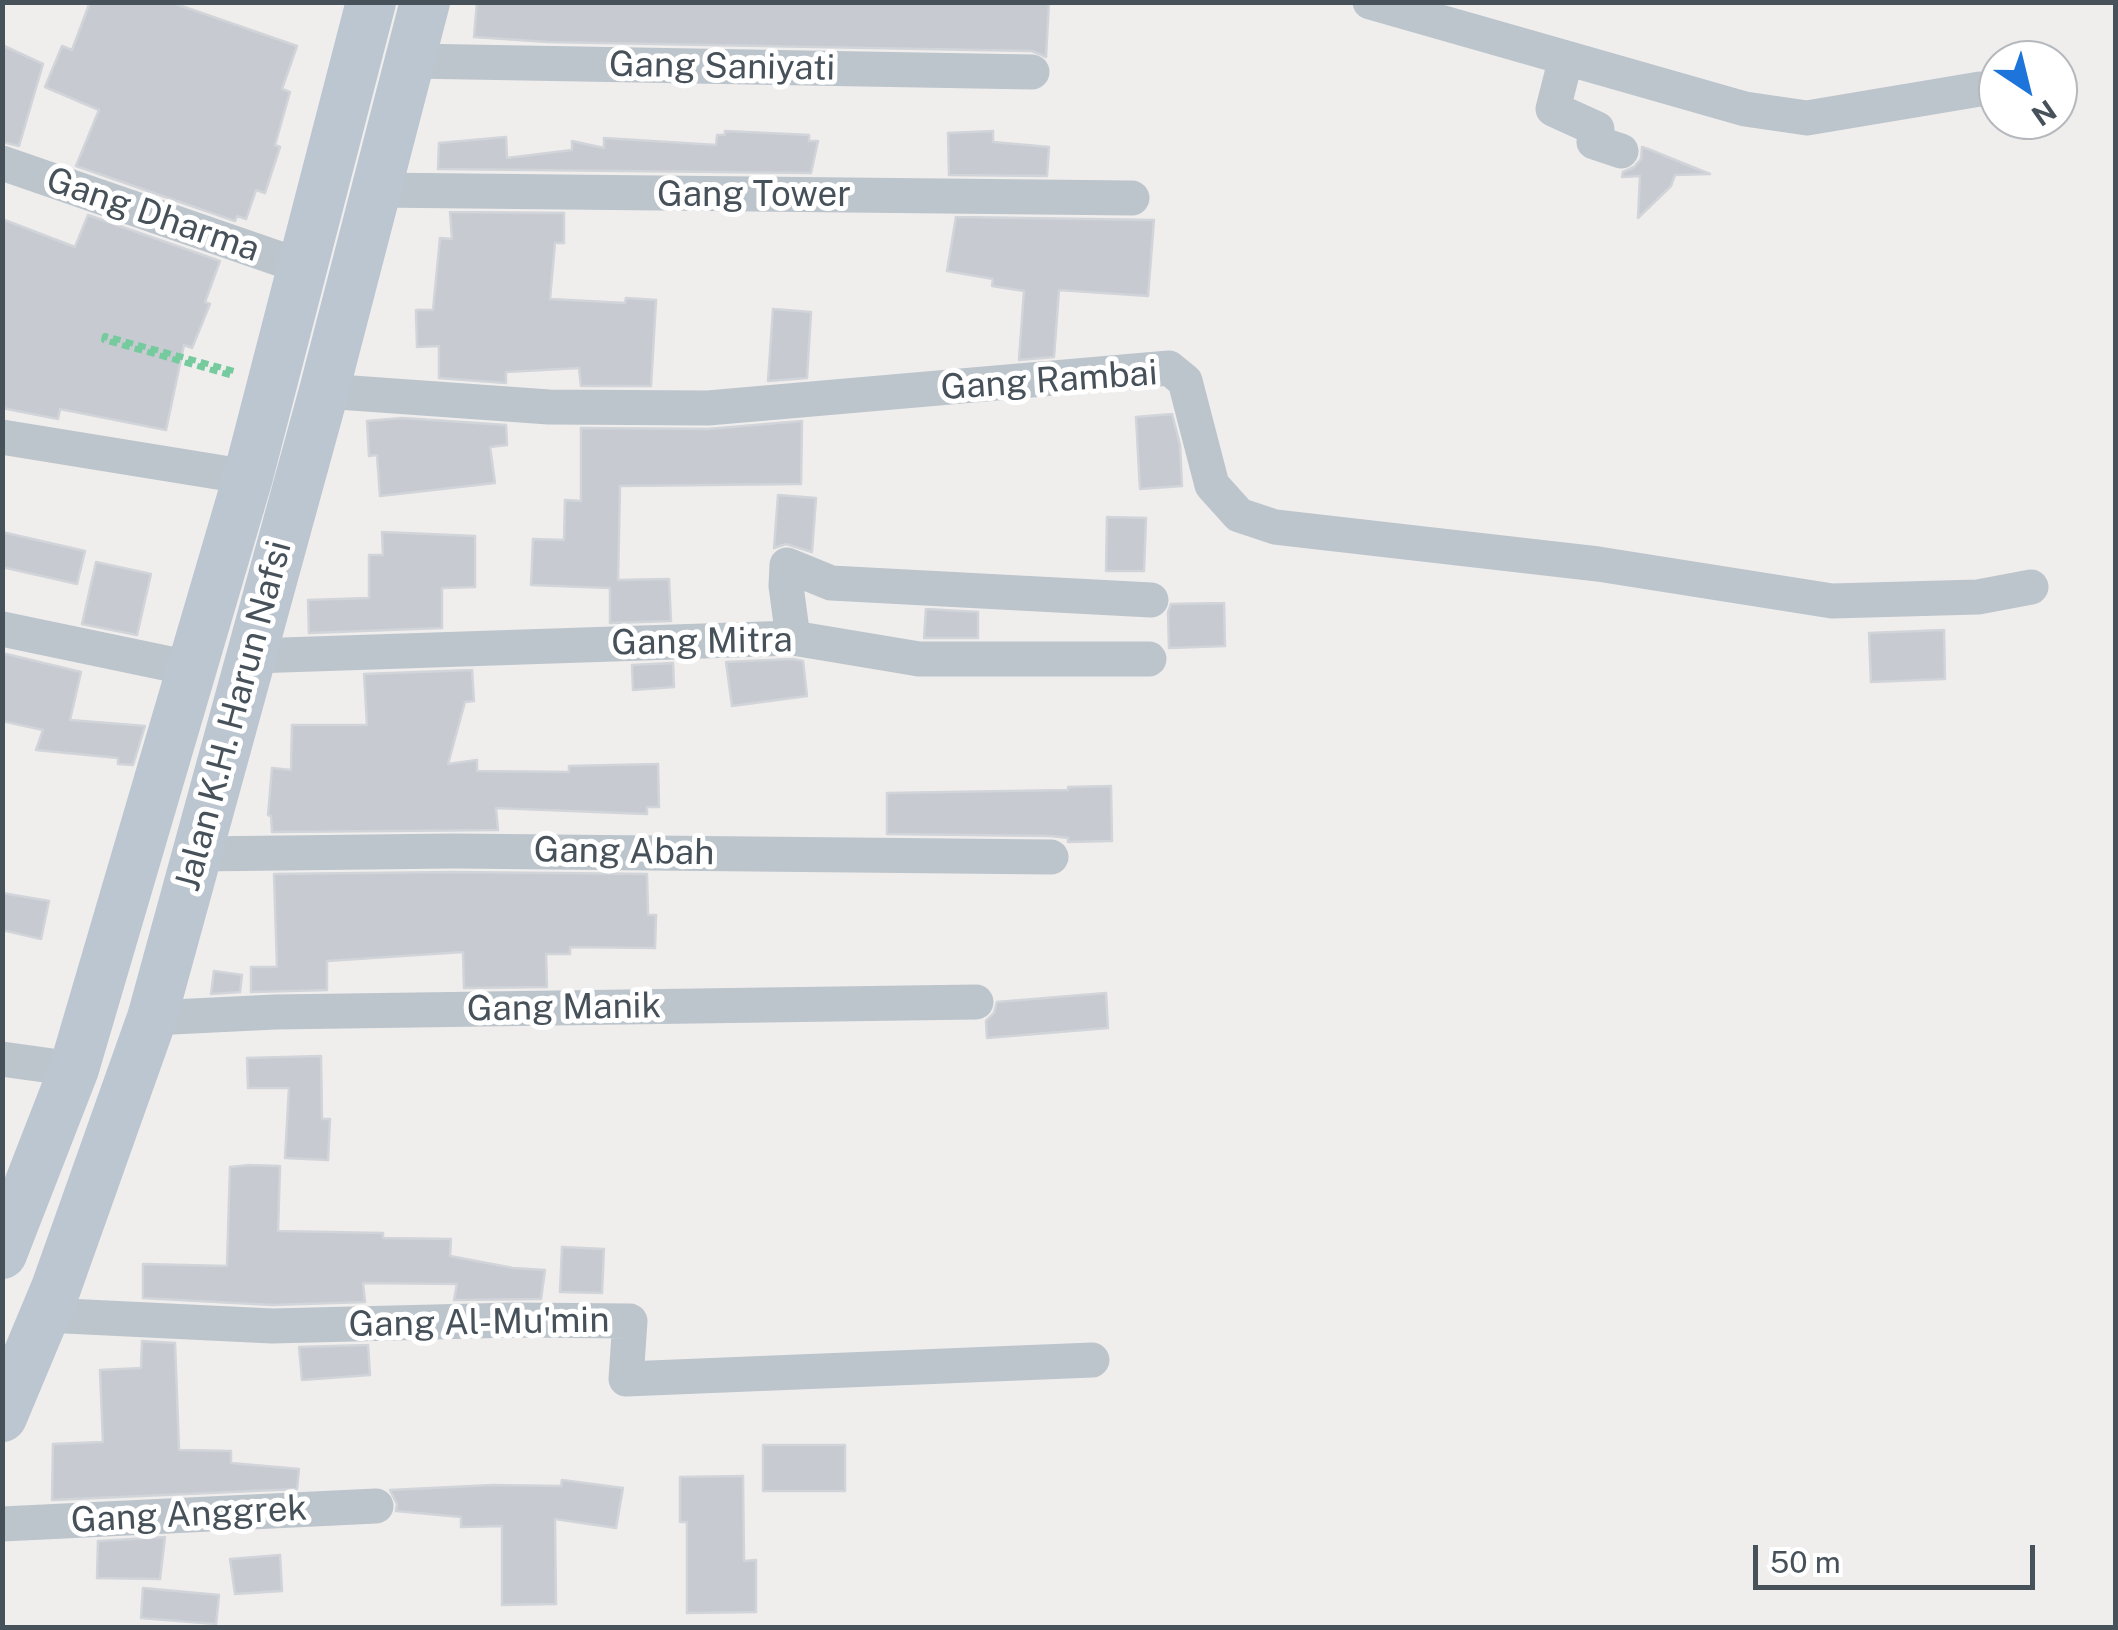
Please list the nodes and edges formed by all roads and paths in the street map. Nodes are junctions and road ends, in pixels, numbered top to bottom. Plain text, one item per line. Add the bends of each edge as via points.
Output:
1 (371, 2) edge
2 (426, 2) edge
3 (1370, 2) edge
4 (1566, 58) junction
5 (411, 61) junction
6 (1032, 72) dead end
7 (1978, 89) edge
8 (1620, 151) dead end
9 (2, 163) edge
10 (375, 190) junction
11 (1132, 198) dead end
12 (303, 267) junction
13 (274, 378) junction
14 (324, 391) junction
15 (2, 437) edge
16 (248, 477) junction
17 (229, 539) junction
18 (279, 549) junction
19 (2031, 587) dead end
20 (1151, 600) dead end
21 (2, 629) edge
22 (792, 638) junction
23 (253, 656) junction
24 (1149, 659) dead end
25 (189, 668) junction
26 (197, 854) junction
27 (1051, 857) dead end
28 (976, 1002) dead end
29 (152, 1018) junction
30 (2, 1058) edge
31 (74, 1069) junction
32 (2, 1254) edge
33 (45, 1315) junction
34 (1092, 1360) dead end
35 (2, 1418) edge
36 (376, 1506) dead end
37 (2, 1524) edge

1 - 12 main road, Jalan K.H. Harun Nafsi
2 - 5 main road, Jalan K.H. Harun Nafsi
3 - 4 street
4 - 7 street via 1744,109 1807,118
4 - 8 street via 1553,109 1597,129 1594,142
5 - 6 street, Gang Saniyati
5 - 10 main road, Jalan K.H. Harun Nafsi
9 - 12 street, Gang Dharma
10 - 11 street, Gang Tower
10 - 14 main road, Jalan K.H. Harun Nafsi
12 - 13 main road, Jalan K.H. Harun Nafsi
13 - 13 path via 106,336 104,340 224,374
13 - 16 main road, Jalan K.H. Harun Nafsi
14 - 18 main road, Jalan K.H. Harun Nafsi
14 - 19 street, Gang Rambai via 548,407 708,408 1169,368 1185,381 1212,485 1240,515 1275,527 1598,564 1832,601 1978,597
15 - 16 street
16 - 17 main road, Jalan K.H. Harun Nafsi
17 - 18 main road
17 - 25 main road, Jalan K.H. Harun Nafsi
18 - 23 main road, Jalan K.H. Harun Nafsi
20 - 22 street via 831,584 787,565
21 - 25 street
22 - 23 street, Gang Mitra
22 - 24 street, Gang Mitra via 919,660
23 - 26 main road, Jalan K.H. Harun Nafsi
25 - 31 main road, Jalan K.H. Harun Nafsi
26 - 27 street, Gang Abah
26 - 29 main road, Jalan K.H. Harun Nafsi
28 - 29 street, Gang Manik
29 - 33 main road, Jalan K.H. Harun Nafsi
30 - 31 street
31 - 32 main road, Jalan K.H. Harun Nafsi
33 - 34 street, Gang Al-Mu'min via 272,1326 630,1321 626,1379
33 - 35 main road, Jalan K.H. Harun Nafsi
36 - 37 street, Gang Anggrek

